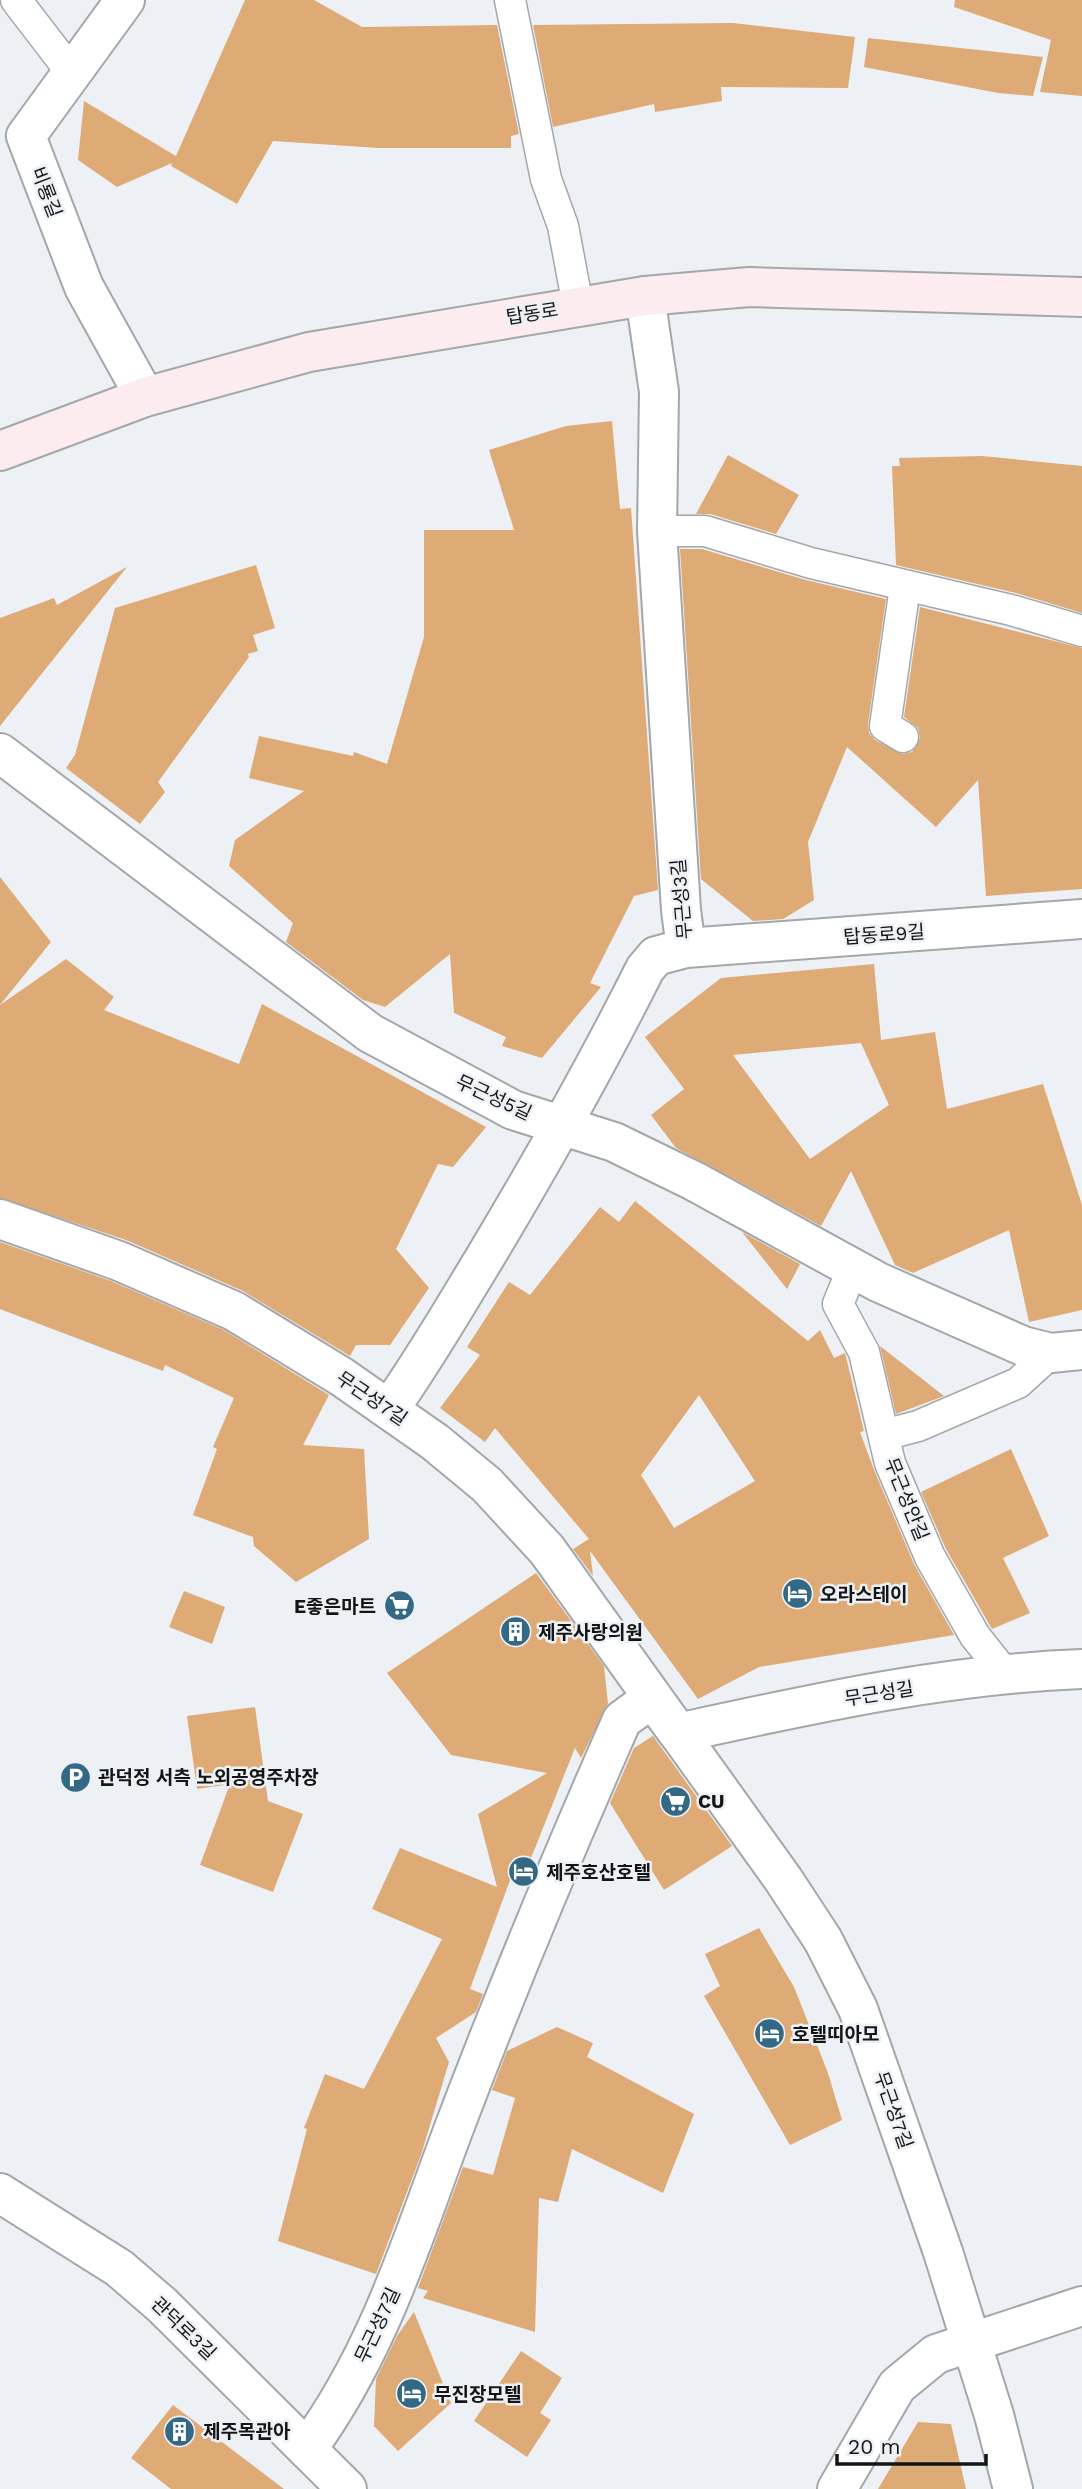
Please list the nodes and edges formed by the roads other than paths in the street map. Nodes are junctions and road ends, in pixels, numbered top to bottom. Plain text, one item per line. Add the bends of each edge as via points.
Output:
1 (16, 0) edge
2 (125, 0) edge
3 (510, 0) edge
4 (72, 73) junction
5 (645, 296) junction
6 (1082, 296) edge
7 (578, 306) junction
8 (145, 397) junction
9 (0, 451) edge
10 (657, 531) junction
11 (905, 587) junction
12 (1082, 631) edge
13 (903, 737) dead end
14 (0, 753) edge
15 (1082, 919) edge
16 (686, 948) junction
17 (563, 1125) junction
18 (0, 1219) edge
19 (852, 1270) junction
20 (1067, 1351) edge
21 (390, 1408) junction
22 (884, 1435) junction
23 (1082, 1669) edge
24 (1006, 1675) junction
25 (652, 1698) junction
26 (678, 1733) junction
27 (0, 2193) edge
28 (1082, 2306) edge
29 (972, 2343) junction
30 (307, 2449) junction
31 (347, 2489) edge
32 (837, 2489) edge
33 (1013, 2489) edge

1 - 4 lane
2 - 4 street, 비룡길
3 - 7 lane via 546,179 563,226
4 - 8 street, 비룡길 via 26,136 84,287
5 - 6 main road, 탑동로 via 749,288
5 - 7 main road, 탑동로
5 - 10 street, 무근성3길 via 659,392
7 - 8 main road, 탑동로 via 309,352
8 - 9 main road, 탑동로
10 - 11 lane via 705,531
10 - 16 street, 무근성3길
11 - 12 lane
11 - 13 lane via 885,726
14 - 17 street, 무근성5길 via 370,1033 513,1110
15 - 16 street, 탑동로9길
16 - 17 street, 무근성3길 via 656,956 645,969
17 - 19 street, 무근성5길 via 614,1142 694,1181
17 - 21 street, 무근성3길
18 - 21 street, 무근성7길 via 119,1261 234,1311
19 - 20 street, 무근성5길 via 1023,1346
19 - 22 lane, 무근성안길 via 838,1304 864,1352
20 - 22 lane via 1018,1383 918,1426
21 - 25 street, 무근성7길 via 517,1514
22 - 24 lane, 무근성안길 via 890,1463 930,1557 975,1636
23 - 24 street, 무근성길
24 - 26 street, 무근성길 via 861,1695
25 - 26 street, 무근성7길
25 - 30 street, 무근성7길 via 622,1720 484,2054 398,2281 339,2406
26 - 29 street, 무근성7길 via 823,1940 858,2009
27 - 30 street, 관덕로3길 via 119,2267
28 - 29 street
29 - 32 street via 936,2354 897,2386
29 - 33 street, 무근성7길
30 - 31 street, 관덕로3길

